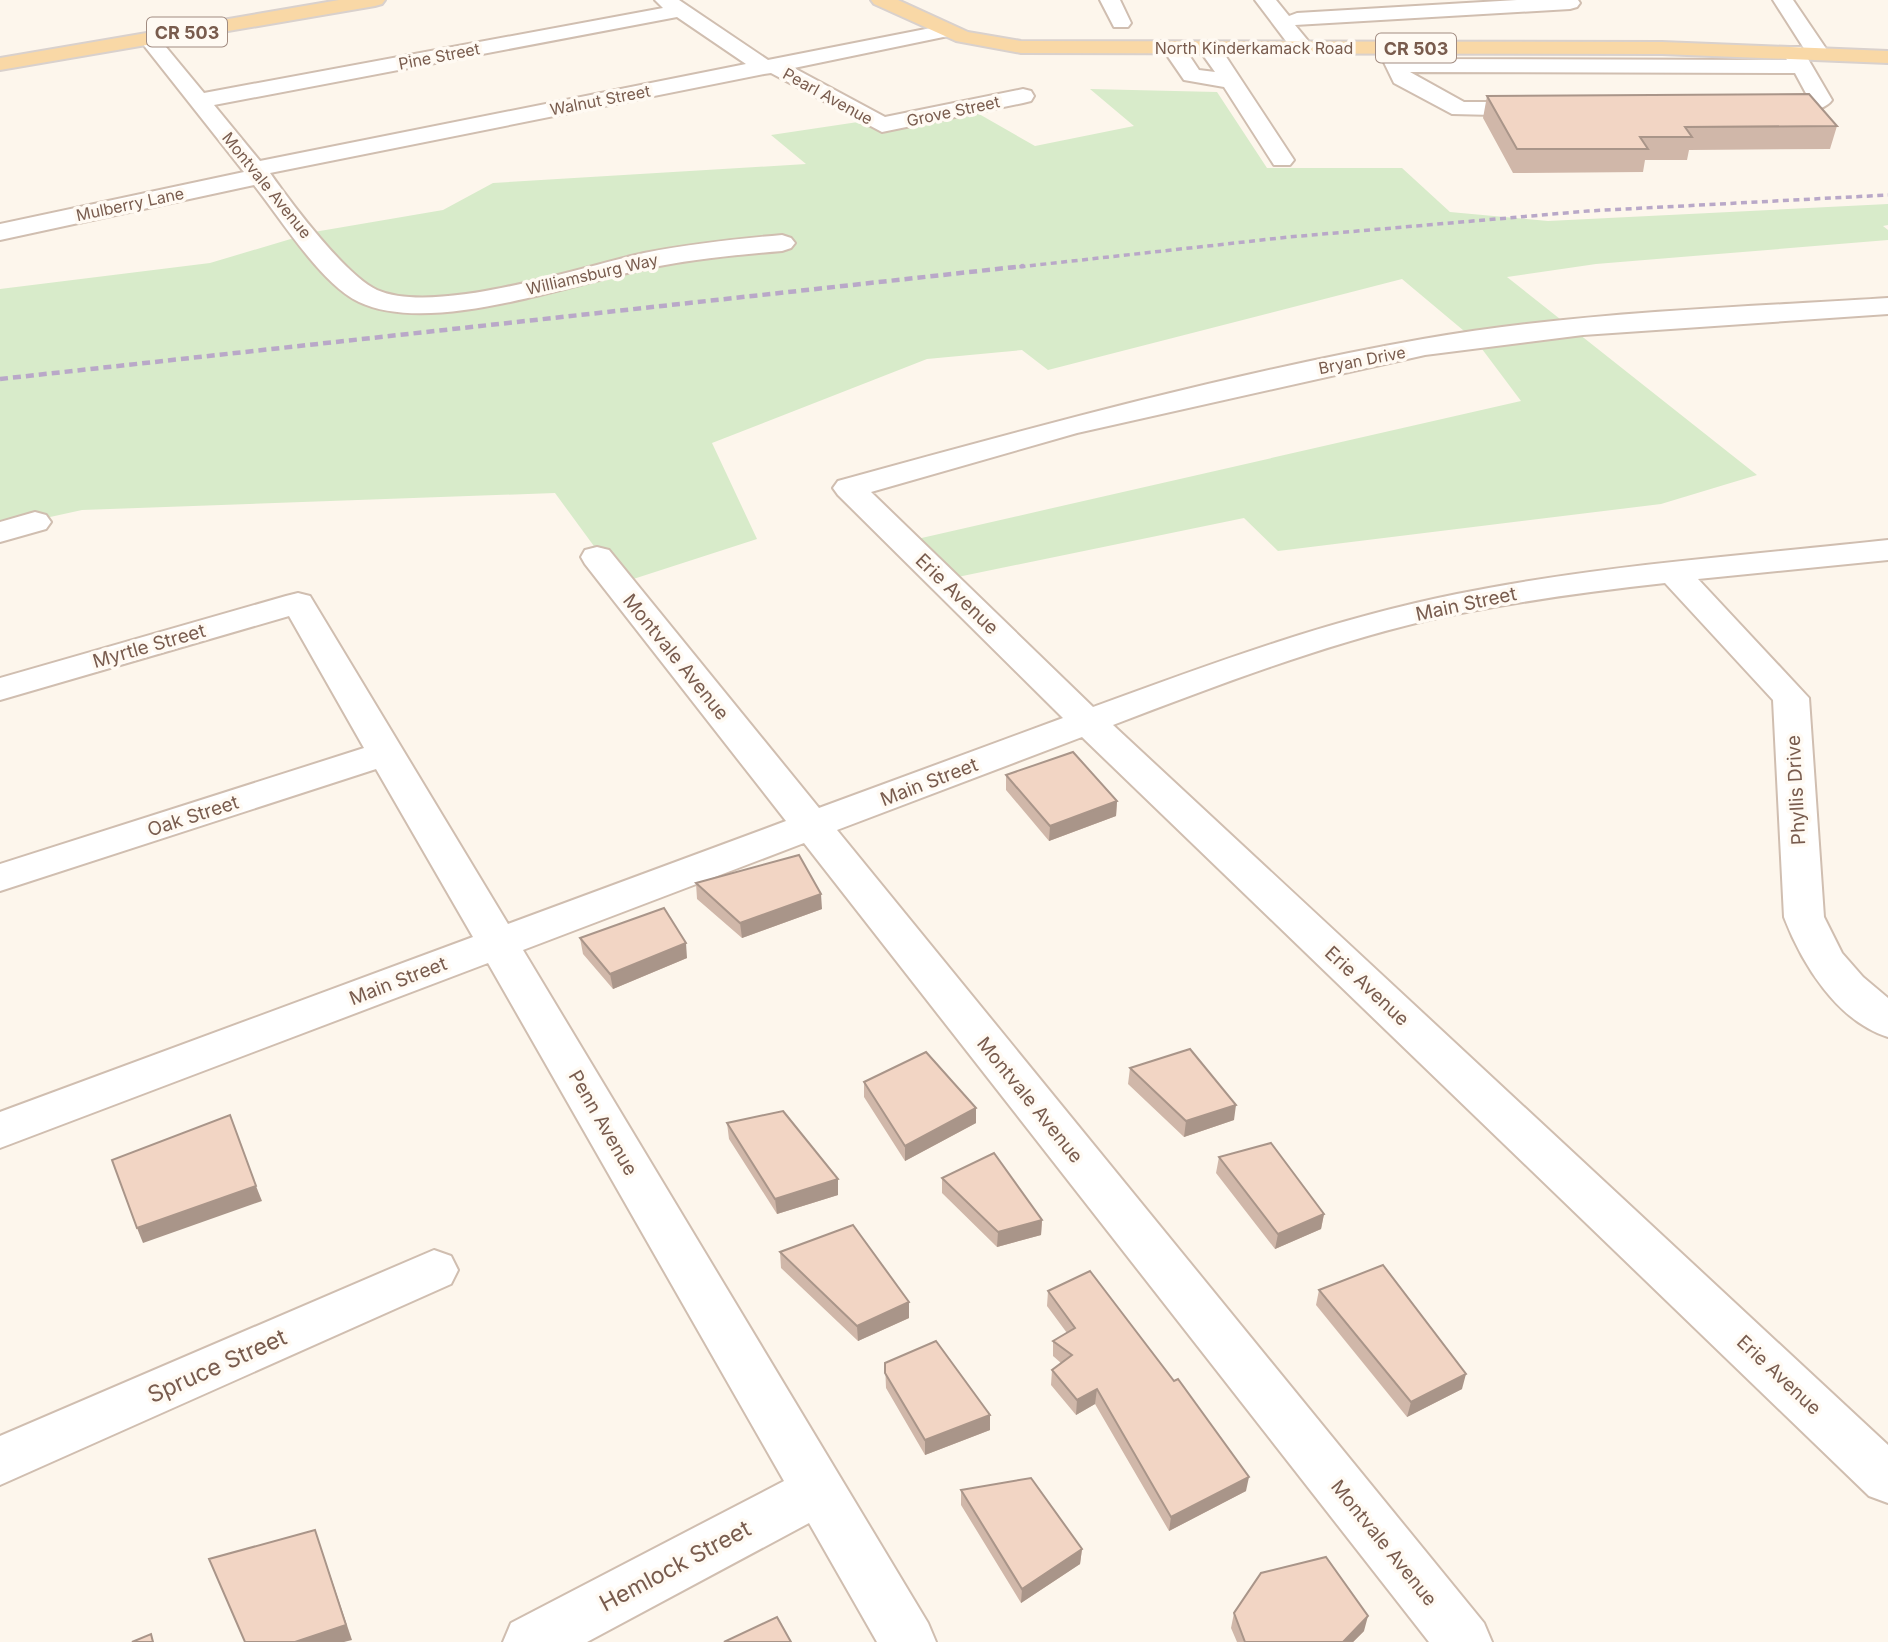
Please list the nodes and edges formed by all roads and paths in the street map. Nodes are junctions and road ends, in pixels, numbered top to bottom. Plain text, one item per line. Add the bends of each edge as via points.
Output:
1 (375, 0) edge
2 (881, 0) edge
3 (1110, 0) edge
4 (1265, 0) edge
5 (1282, 0) edge
6 (1567, 0) edge
7 (1783, 0) edge
8 (672, 5) edge
9 (1403, 6) edge
10 (1297, 19) junction
11 (1121, 23) dead end
12 (946, 31) junction
13 (149, 39) junction
14 (1173, 48) junction
15 (1209, 48) junction
16 (1312, 48) junction
17 (1392, 56) junction
18 (1804, 57) junction
19 (1888, 57) edge
20 (0, 64) edge
21 (1497, 64) junction
22 (1546, 64) junction
23 (1445, 65) junction
24 (1599, 65) junction
25 (1647, 65) junction
26 (1701, 65) junction
27 (1753, 66) junction
28 (770, 67) junction
29 (1232, 82) junction
30 (1614, 86) dead end
31 (1664, 86) dead end
32 (1023, 96) dead end
33 (199, 101) junction
34 (1785, 107) junction
35 (1470, 109) junction
36 (1525, 109) junction
37 (882, 125) joint
38 (1282, 160) dead end
39 (257, 173) junction
40 (0, 232) edge
41 (782, 243) dead end
42 (403, 304) joint
43 (1888, 306) edge
44 (849, 488) joint
45 (35, 522) dead end
46 (0, 532) edge
47 (1888, 550) edge
48 (597, 557) dead end
49 (1674, 573) junction
50 (298, 603) joint
51 (0, 689) edge
52 (1088, 722) junction
53 (386, 753) junction
54 (811, 826) junction
55 (0, 878) edge
56 (498, 943) junction
57 (1888, 1021) edge
58 (0, 1130) edge
59 (434, 1270) dead end
60 (0, 1461) edge
61 (1888, 1479) edge
62 (819, 1490) junction
63 (531, 1642) edge
64 (908, 1642) edge
65 (1464, 1642) edge

1 - 13 main road, CR 503
2 - 12 main road, North Kinderkamack Road / CR 503
3 - 11 street
4 - 16 street
5 - 10 street
6 - 9 street via 1570,4
7 - 18 street
8 - 28 street, Pearl Avenue
8 - 33 street, Pine Street
9 - 10 street
10 - 16 street
12 - 14 main road, North Kinderkamack Road / CR 503 via 1021,47
12 - 28 street, Walnut Street
13 - 20 main road, CR 503
13 - 33 street, Montvale Avenue
14 - 15 main road, North Kinderkamack Road / CR 503
14 - 29 street via 1192,75
15 - 16 main road, North Kinderkamack Road / CR 503
15 - 29 street
16 - 17 main road, North Kinderkamack Road / CR 503
17 - 18 main road, North Kinderkamack Road / CR 503 via 1662,48
17 - 23 street
17 - 35 street via 1402,78 1460,109
18 - 19 main road, North Kinderkamack Road / CR 503
18 - 27 street
18 - 34 street via 1821,100
21 - 22 street
21 - 23 street
21 - 36 street
22 - 24 street
22 - 36 street via 1561,98
23 - 35 street
24 - 25 street
24 - 30 street
25 - 26 street
25 - 31 street
26 - 27 street
26 - 34 street via 1731,99
27 - 34 street
28 - 37 street, Pearl Avenue
28 - 39 street, Walnut Street
29 - 38 street
32 - 37 street, Grove Street
33 - 39 street, Montvale Avenue
35 - 36 street
39 - 40 street, Mulberry Lane
39 - 42 street, Montvale Avenue via 348,285 370,297
41 - 42 street, Williamsburg Way via 655,259 464,303
43 - 44 street, Bryan Drive via 1583,327 1425,347 1082,423
44 - 52 street, Erie Avenue
45 - 46 street
47 - 49 street, Main Street
48 - 54 street, Montvale Avenue
49 - 52 street, Main Street via 1488,597 1379,622 1242,664
49 - 57 street, Phyllis Drive via 1791,698 1804,917 1830,970
50 - 51 street, Myrtle Street
50 - 53 street, Penn Avenue
52 - 54 street, Main Street
52 - 61 street, Erie Avenue
53 - 55 street, Oak Street
53 - 56 street, Penn Avenue
54 - 56 street, Main Street
54 - 65 street, Montvale Avenue
56 - 58 street, Main Street
56 - 62 street, Penn Avenue
59 - 60 street, Spruce Street
62 - 63 street, Hemlock Street
62 - 64 street, Penn Avenue

